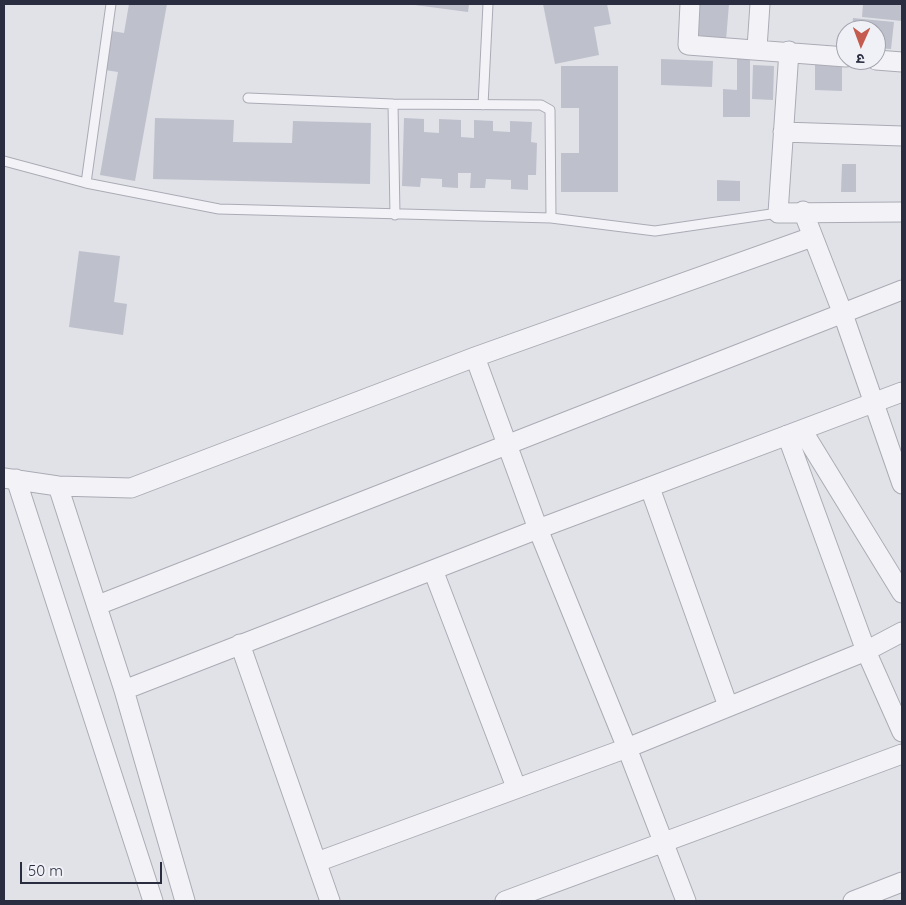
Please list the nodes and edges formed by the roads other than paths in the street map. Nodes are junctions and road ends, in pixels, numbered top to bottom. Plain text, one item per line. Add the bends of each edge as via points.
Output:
1 (111, 4) edge
2 (488, 4) edge
3 (690, 4) edge
4 (760, 4) edge
5 (757, 48) junction
6 (789, 51) junction
7 (836, 55) edge
8 (886, 61) edge
9 (902, 62) edge
10 (248, 98) dead end
11 (393, 104) junction
12 (483, 105) junction
13 (784, 132) junction
14 (902, 136) edge
15 (4, 161) edge
16 (86, 183) junction
17 (803, 211) junction
18 (902, 212) edge
19 (778, 213) junction
20 (395, 215) junction
21 (550, 218) junction
22 (812, 237) junction
23 (902, 290) edge
24 (842, 314) junction
25 (475, 357) junction
26 (902, 392) edge
27 (874, 404) junction
28 (794, 432) junction
29 (506, 444) junction
30 (10, 479) edge
31 (902, 484) edge
32 (58, 486) junction
33 (650, 488) junction
34 (538, 529) junction
35 (433, 570) junction
36 (902, 593) edge
37 (98, 605) junction
38 (902, 632) edge
39 (240, 644) junction
40 (866, 651) junction
41 (124, 690) junction
42 (728, 706) junction
43 (902, 732) edge
44 (627, 748) junction
45 (902, 754) edge
46 (516, 787) junction
47 (662, 842) junction
48 (317, 862) junction
49 (902, 882) edge
50 (153, 901) edge
51 (185, 901) edge
52 (330, 901) edge
53 (505, 901) edge
54 (686, 901) edge
55 (853, 901) edge

1 - 16 lane
2 - 12 lane
3 - 5 street via 688,45
4 - 5 street
5 - 6 street
6 - 7 street
6 - 13 street
8 - 9 street
10 - 11 lane
11 - 12 lane
11 - 20 lane
12 - 21 lane via 541,105 550,110
13 - 14 street
13 - 19 street
15 - 16 lane
16 - 20 lane via 219,209
17 - 18 street
17 - 19 street
17 - 22 street
19 - 21 lane via 655,231
20 - 21 lane
22 - 24 street
22 - 25 street
23 - 24 street
24 - 27 street
24 - 29 street
25 - 29 street
25 - 32 street via 130,488
26 - 27 street
27 - 28 street
27 - 31 street
28 - 33 street
28 - 36 street
28 - 40 street
29 - 34 street
29 - 37 street
30 - 32 street
30 - 50 street
32 - 37 street
33 - 34 street
33 - 42 street
34 - 35 street
34 - 44 street
35 - 39 street
35 - 46 street
37 - 41 street
38 - 40 street
39 - 41 street
39 - 48 street
40 - 42 street
40 - 43 street
41 - 51 street
42 - 44 street
44 - 46 street
44 - 47 street
45 - 47 street
46 - 48 street
47 - 53 street
47 - 54 street
48 - 52 street
49 - 55 street

